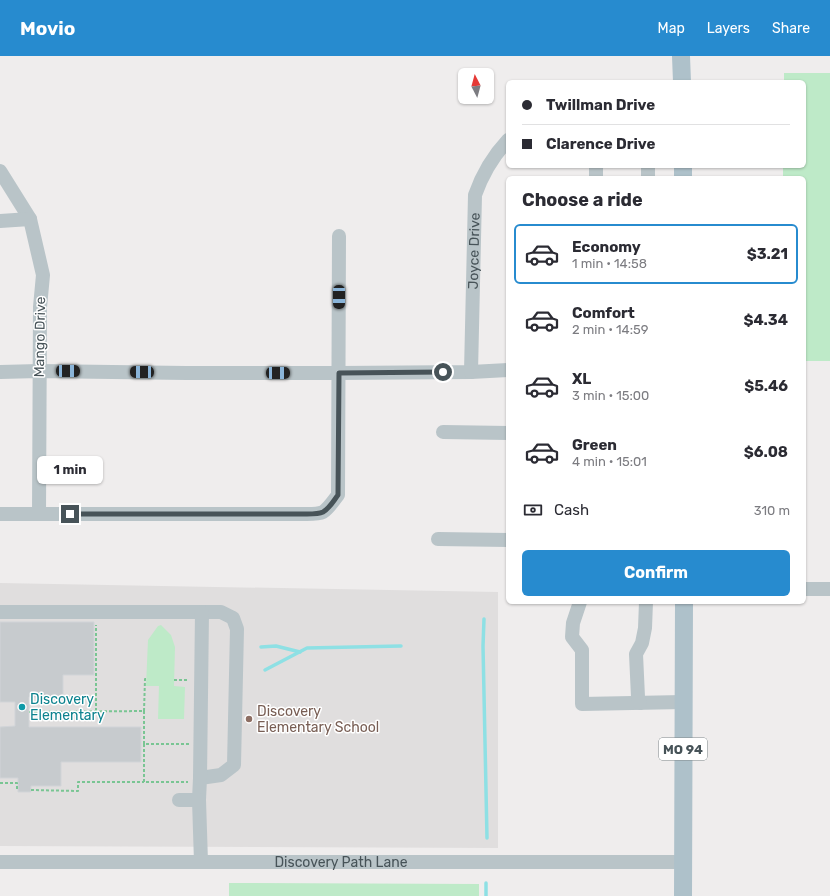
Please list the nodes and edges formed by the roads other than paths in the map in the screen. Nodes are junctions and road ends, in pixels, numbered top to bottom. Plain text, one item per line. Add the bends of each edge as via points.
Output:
1 (681, 56) edge
2 (682, 80) edge
3 (506, 142) edge
4 (0, 171) edge
5 (30, 219) junction
6 (0, 220) edge
7 (339, 236) dead end
8 (506, 370) edge
9 (39, 371) junction
10 (0, 372) edge
11 (471, 372) junction
12 (339, 373) junction
13 (444, 432) dead end
14 (506, 433) edge
15 (0, 514) edge
16 (39, 514) junction
17 (438, 539) dead end
18 (506, 540) edge
19 (806, 589) edge
20 (830, 589) edge
21 (579, 604) edge
22 (646, 604) edge
23 (684, 604) edge
24 (0, 612) edge
25 (202, 612) junction
26 (683, 702) junction
27 (640, 703) junction
28 (195, 780) junction
29 (179, 800) dead end
30 (199, 800) junction
31 (0, 862) edge
32 (201, 862) junction
33 (682, 862) junction
34 (683, 896) edge

1 - 2 main road
3 - 11 street, Joyce Drive via 498,151 475,195
4 - 5 street, Mango Drive
5 - 6 street
5 - 9 street, Mango Drive via 43,275
7 - 12 street
8 - 11 street
9 - 10 street
9 - 12 street
9 - 16 street, Mango Drive
11 - 12 street
12 - 16 street via 338,495 323,512
13 - 14 street
15 - 16 street
17 - 18 street
19 - 20 street
21 - 27 street via 573,623 572,637 582,650 582,704
22 - 27 street via 645,628 642,643 636,654
23 - 26 main road, MO 94
24 - 25 street
25 - 28 street
25 - 28 street via 221,612 233,618 237,629 234,765 221,775
26 - 27 street
26 - 33 main road, MO 94
28 - 30 street
29 - 30 street
30 - 32 street
31 - 32 street, Discovery Path Lane
32 - 33 street, Discovery Path Lane
33 - 34 main road, MO 94

